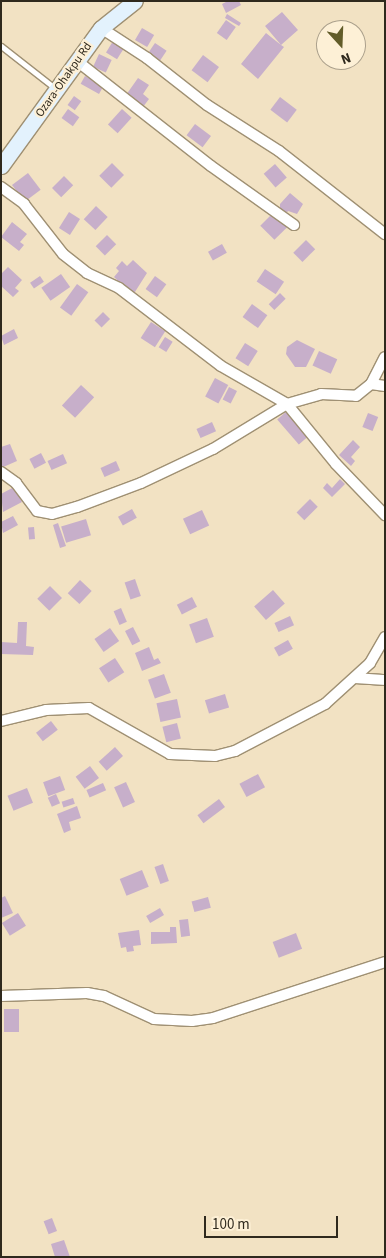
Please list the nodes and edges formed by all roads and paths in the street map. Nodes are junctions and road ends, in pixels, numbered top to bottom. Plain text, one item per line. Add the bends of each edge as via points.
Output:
1 (135, 1) edge
2 (102, 28) junction
3 (1, 46) edge
4 (77, 61) junction
5 (57, 90) junction
6 (1, 166) edge
7 (1, 187) edge
8 (294, 225) dead end
9 (385, 234) edge
10 (385, 357) edge
11 (371, 384) junction
12 (385, 386) edge
13 (287, 404) junction
14 (1, 472) edge
15 (385, 514) edge
16 (385, 638) edge
17 (356, 678) junction
18 (385, 680) edge
19 (1, 721) edge
20 (385, 962) edge
21 (1, 996) edge

1 - 2 main road, Ozara-Ohakpu Rd
2 - 4 main road, Ozara-Ohakpu Rd
2 - 9 street via 207,105 279,151
3 - 5 lane
4 - 5 main road, Ozara-Ohakpu Rd
4 - 8 street via 211,166
5 - 6 main road, Ozara-Ohakpu Rd
7 - 13 street via 24,204 63,254 87,273 119,288 221,366
10 - 11 street
11 - 12 street
11 - 13 street via 356,396 321,394
13 - 14 street via 214,449 141,483 52,514 37,511 16,483
13 - 15 street via 336,464
16 - 17 street via 370,663
17 - 18 street
17 - 19 street via 306,715 236,751 215,756 170,754 89,708 46,710
20 - 21 street via 192,1022 154,1019 104,996 87,993

